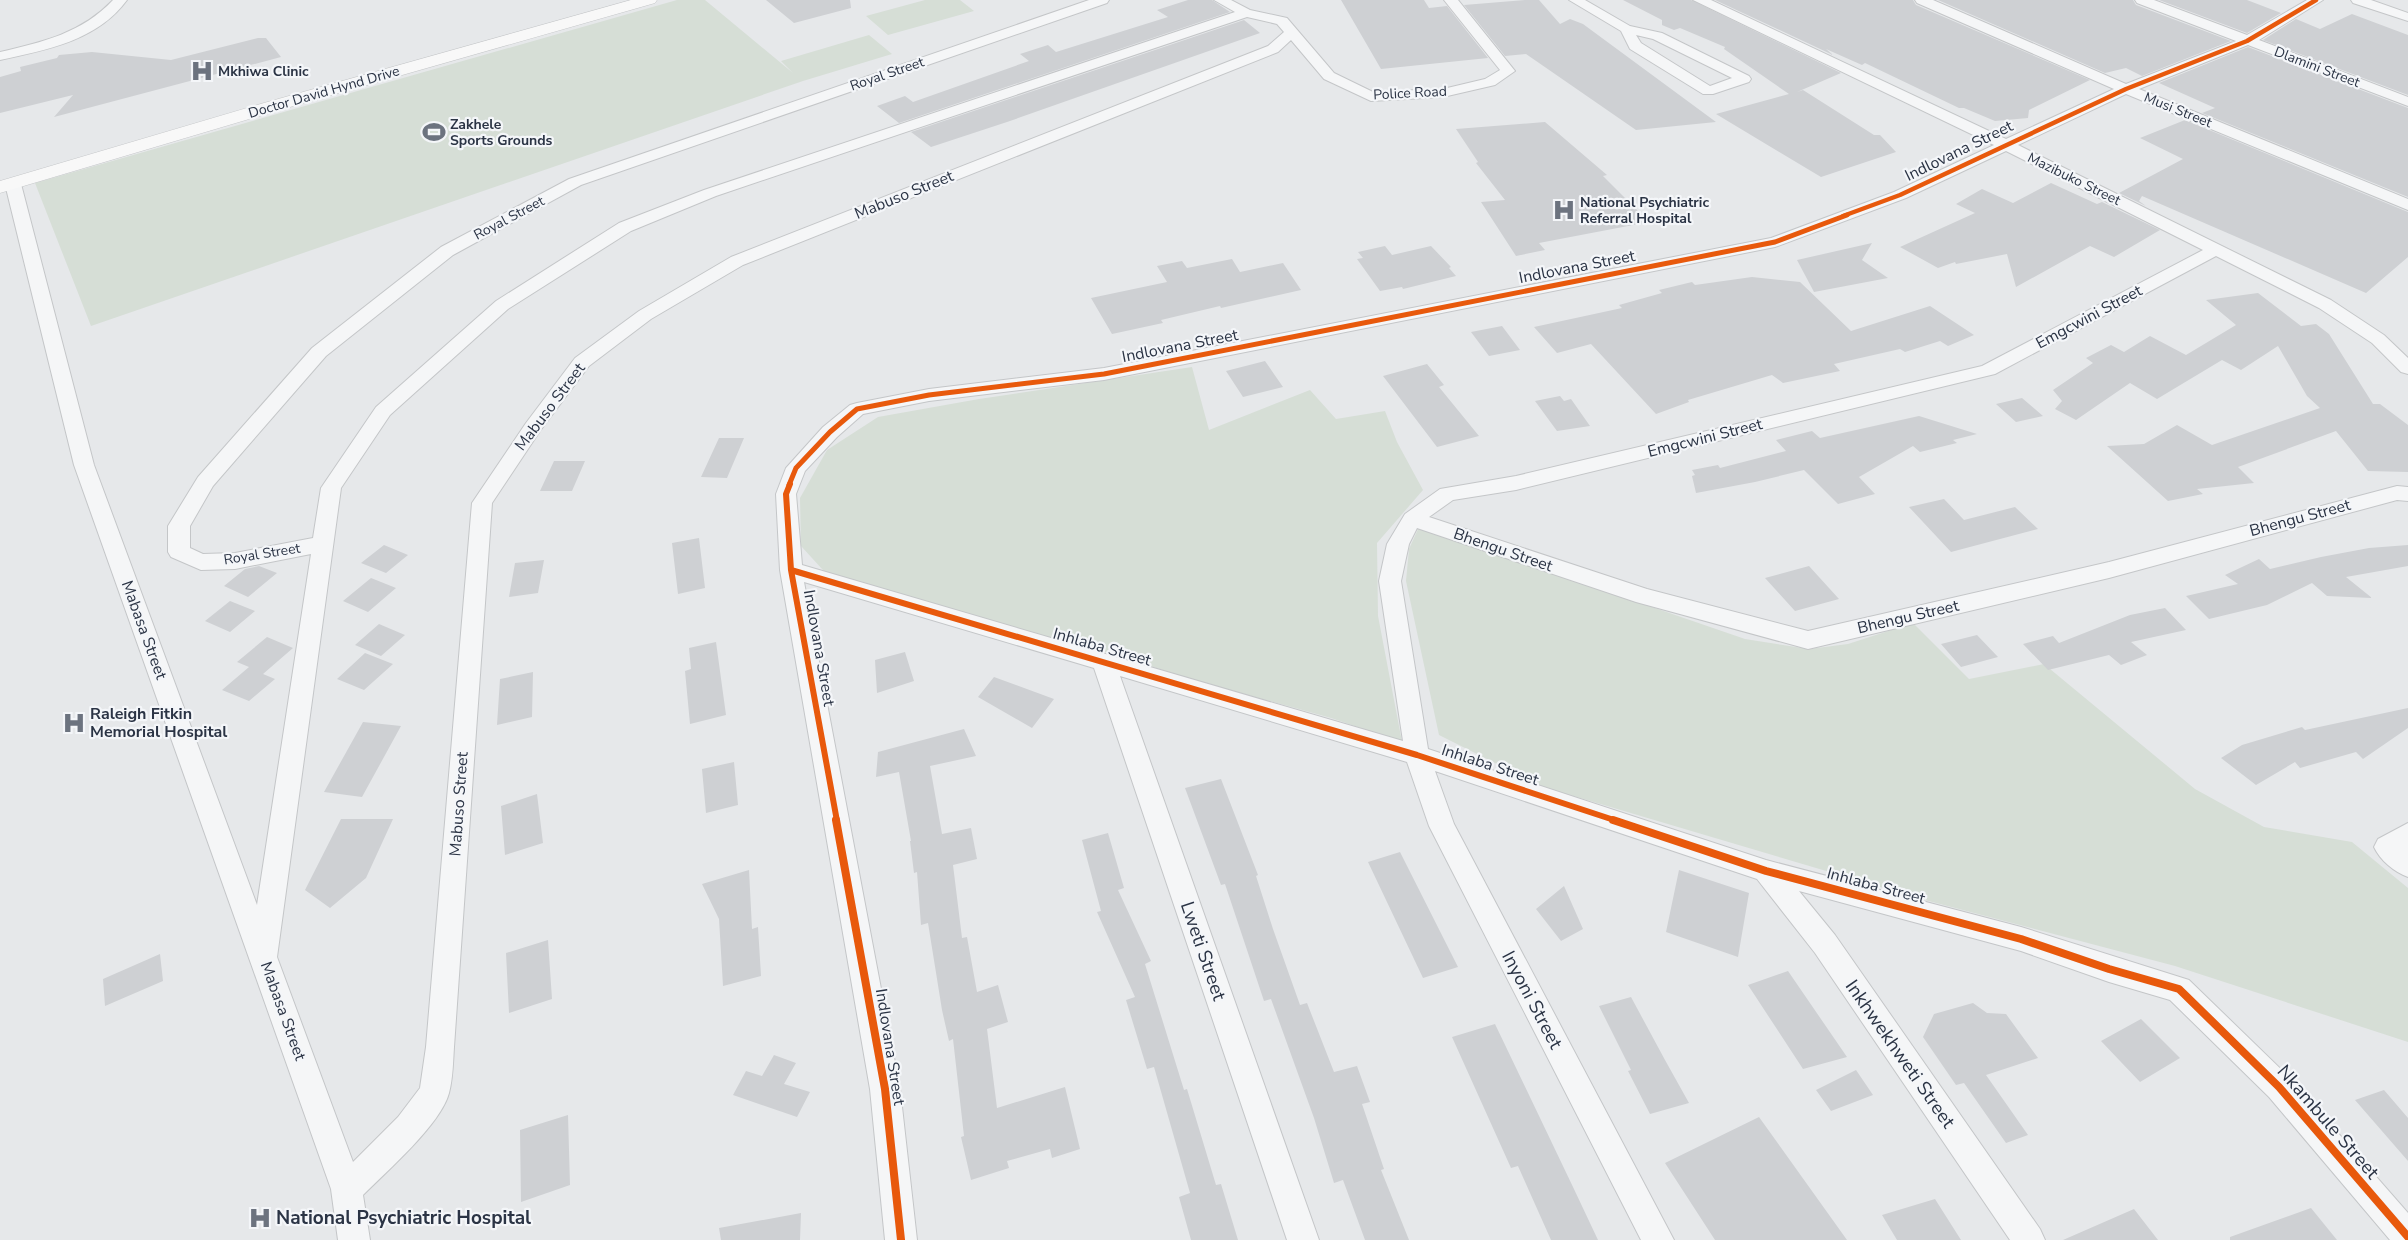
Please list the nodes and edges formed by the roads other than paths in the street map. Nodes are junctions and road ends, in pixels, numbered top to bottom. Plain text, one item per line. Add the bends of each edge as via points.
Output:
1 (120, 0) edge
2 (649, 0) edge
3 (1102, 0) edge
4 (1220, 0) edge
5 (1450, 0) edge
6 (1576, 0) edge
7 (1700, 0) edge
8 (1922, 0) edge
9 (2142, 0) edge
10 (2316, 0) edge
11 (2358, 0) edge
12 (1246, 13) junction
13 (2408, 17) edge
14 (1626, 29) junction
15 (1290, 34) junction
16 (2247, 41) junction
17 (1685, 48) junction
18 (0, 56) edge
19 (1654, 58) junction
20 (2126, 89) junction
21 (2408, 102) edge
22 (2004, 144) junction
23 (6, 186) edge
24 (2408, 205) edge
25 (2216, 250) junction
26 (2408, 368) edge
27 (2408, 494) edge
28 (1412, 519) junction
29 (323, 544) junction
30 (791, 570) junction
31 (1103, 661) junction
32 (1418, 755) junction
33 (2397, 840) edge
34 (2408, 866) edge
35 (1766, 871) junction
36 (263, 957) junction
37 (2179, 989) joint
38 (347, 1189) junction
39 (2408, 1236) edge
40 (354, 1240) edge
41 (901, 1240) edge
42 (1303, 1240) edge
43 (1658, 1240) edge
44 (2029, 1240) edge

1 - 18 street via 101,19 80,32 53,43
2 - 23 main road, Doctor David Hynd Drive via 270,107
3 - 29 street, Royal Street via 575,182 447,251 319,352 205,482 179,526 179,552 201,562 235,561
4 - 12 street, Police Road
5 - 15 street, Police Road via 1508,71 1490,82 1443,93 1371,97 1329,76
6 - 14 street
7 - 22 street, Mazibuko Street
8 - 20 street, Musi Street
9 - 16 street, Dlamini Street
10 - 16 street, Indlovana Street
11 - 13 street
12 - 15 street, Police Road via 1282,21
12 - 29 street via 727,187 625,227 502,305 383,411 331,488
14 - 17 street via 1657,36
14 - 19 street via 1635,46
15 - 38 street, Mabuso Street via 1273,49 737,261 644,315 582,362 482,503 434,1093 409,1128
16 - 20 street, Indlovana Street
16 - 21 street, Dlamini Street
17 - 19 street
17 - 19 street via 1744,79 1708,91
20 - 22 street, Indlovana Street
20 - 24 street, Musi Street
22 - 25 street, Mazibuko Street
22 - 30 street, Indlovana Street via 1900,195 1775,242 1114,373 929,395 857,409 796,468 786,494
23 - 36 street, Mabasa Street via 84,465
25 - 26 street, Mazibuko Street via 2325,304 2378,339
25 - 28 street, Emgcwini Street via 1988,370 1516,483 1447,494
27 - 28 street, Bhengu Street via 2397,493 2109,570 1808,640 1644,596
28 - 32 street, Emgcwini Street via 1398,544 1390,581
29 - 36 street
30 - 31 street, Inhlaba Street
30 - 41 street, Indlovana Street via 885,1088
31 - 32 street, Inhlaba Street
31 - 42 street, Lweti Street
32 - 35 street, Inhlaba Street
32 - 43 street, Inyoni Street via 1442,826
33 - 34 street
35 - 37 street, Inhlaba Street via 2021,938
35 - 44 street, Inkhwekhweti Street via 1825,944
36 - 38 street, Mabasa Street
37 - 39 street, Nkambule Street via 2279,1087
38 - 40 street, Mabasa Street

